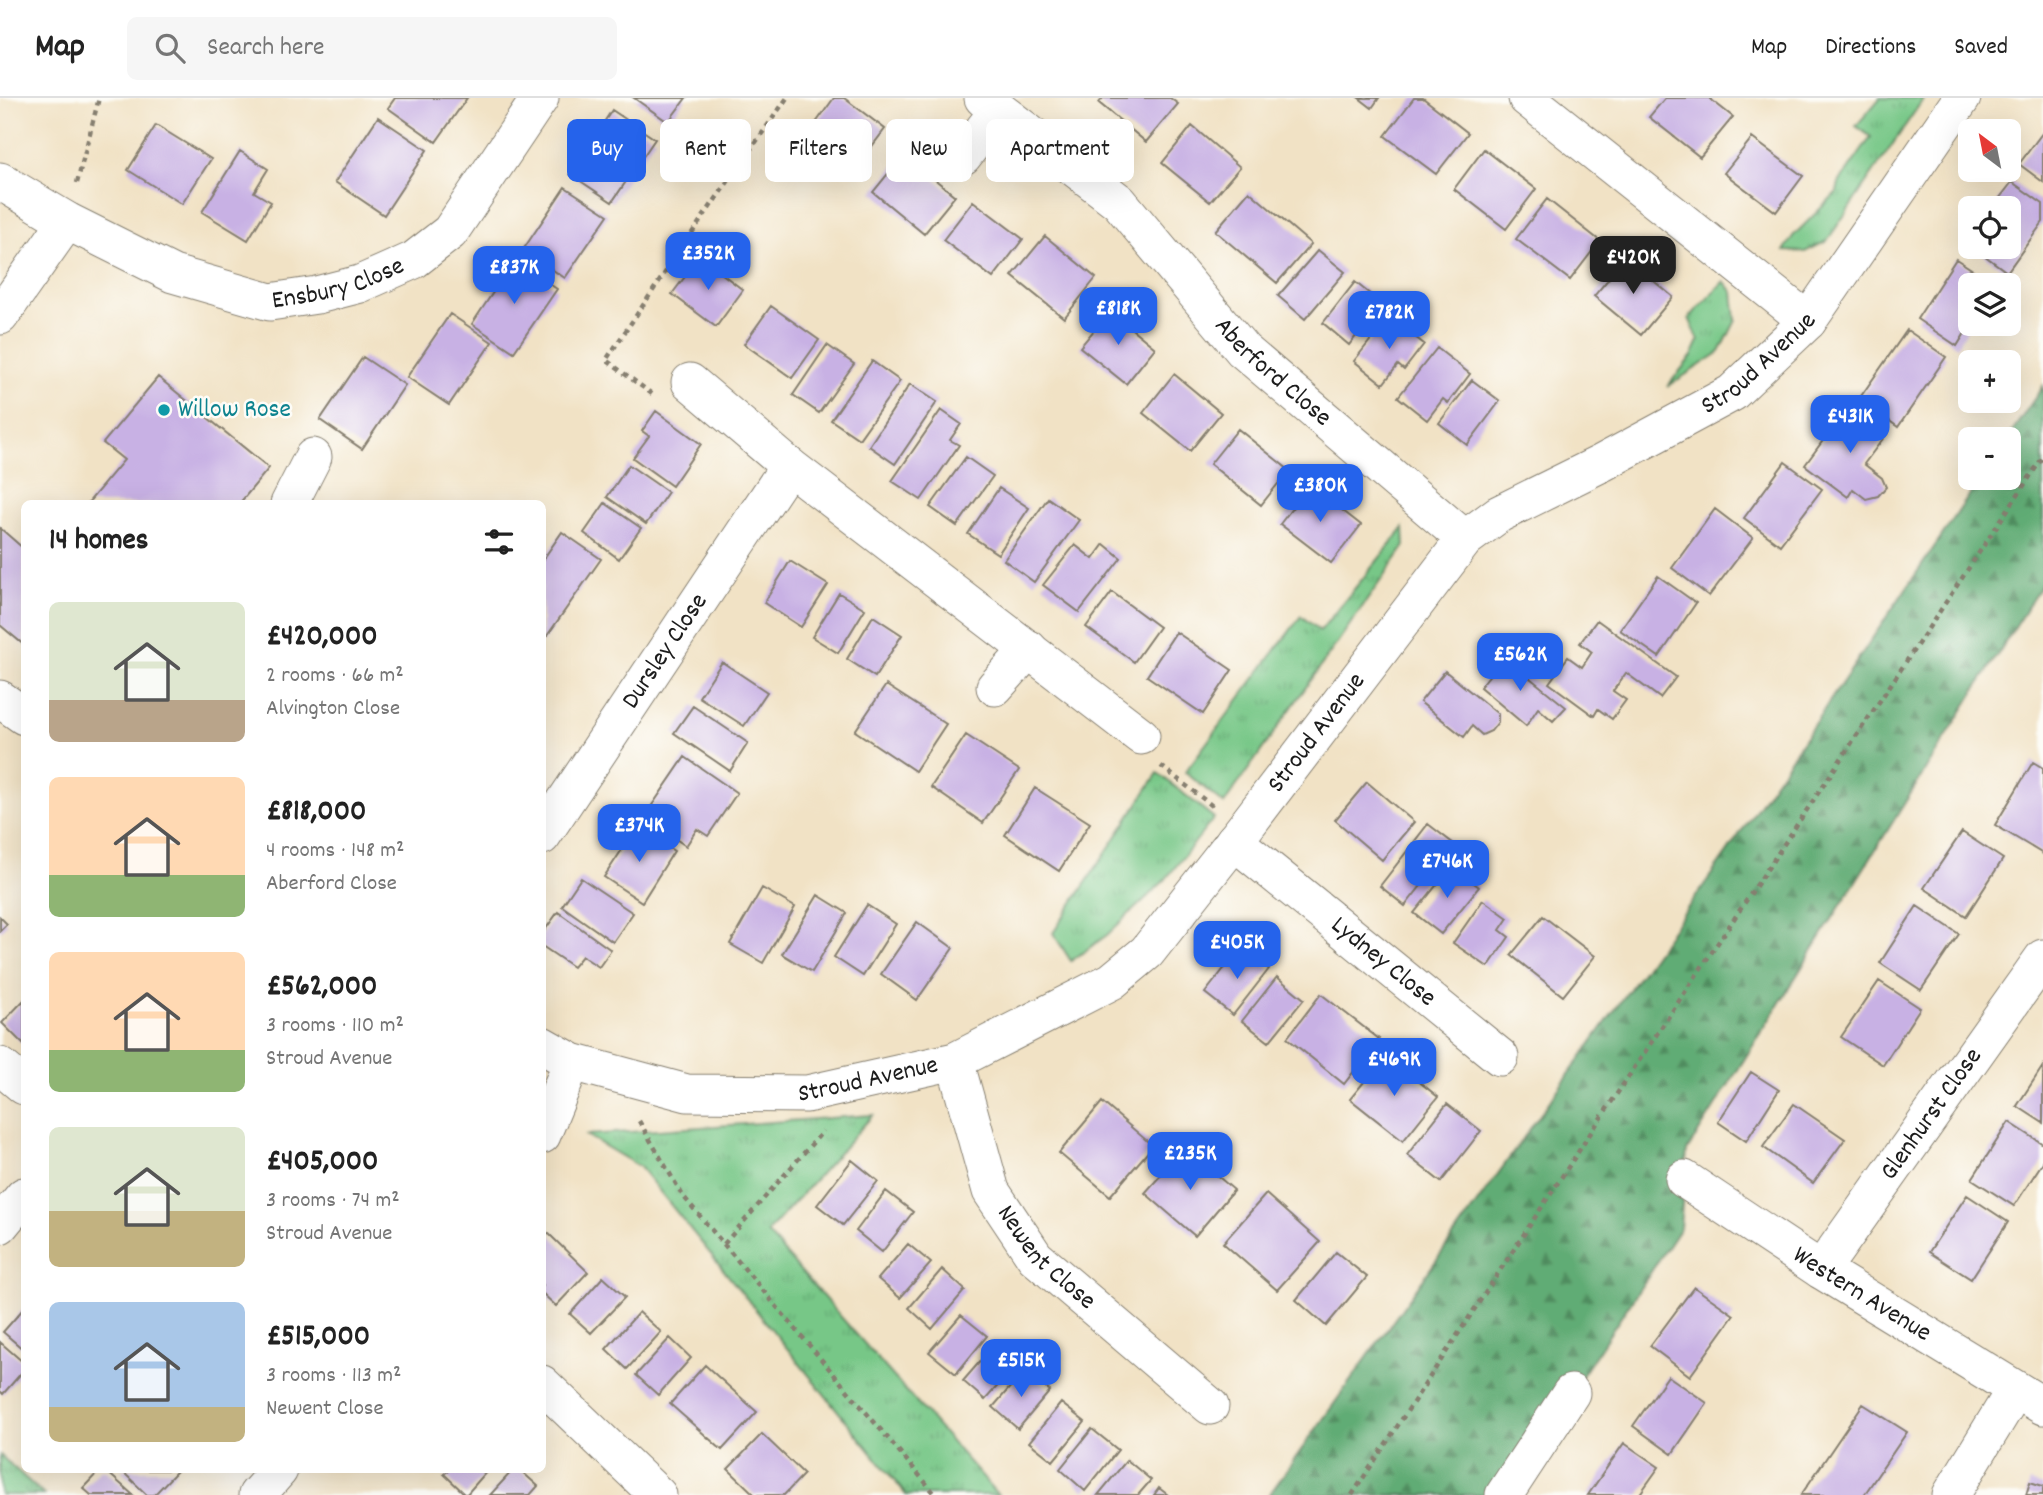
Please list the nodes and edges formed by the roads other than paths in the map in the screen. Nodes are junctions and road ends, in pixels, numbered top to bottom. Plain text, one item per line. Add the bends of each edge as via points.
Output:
1 (540, 98) edge
2 (1527, 98) edge
3 (1962, 98) edge
4 (991, 104) edge
5 (972, 139) edge
6 (0, 181) edge
7 (67, 221) junction
8 (0, 316) edge
9 (1808, 321) junction
10 (690, 382) road end
11 (313, 457) dead end
12 (789, 466) junction
13 (291, 500) edge
14 (1465, 539) junction
15 (1028, 649) junction
16 (995, 687) dead end
17 (0, 699) edge
18 (21, 714) edge
19 (1141, 736) road end
20 (546, 830) edge
21 (1238, 836) junction
22 (2043, 958) edge
23 (557, 1054) edge
24 (1500, 1056) dead end
25 (955, 1061) junction
26 (0, 1066) edge
27 (21, 1084) edge
28 (546, 1113) edge
29 (1684, 1179) dead end
30 (21, 1200) edge
31 (0, 1224) edge
32 (1821, 1270) junction
33 (546, 1388) edge
34 (1571, 1393) dead end
35 (2029, 1398) edge
36 (1210, 1406) dead end
37 (276, 1473) edge
38 (257, 1495) edge
39 (658, 1495) edge
40 (1504, 1495) edge
41 (1951, 1495) edge

1 - 7 street, Ensbury Close via 450,232 414,260 349,287 270,302 173,274
2 - 9 street
3 - 9 street, Stroud Avenue
4 - 5 street, Aberford Close
4 - 14 street, Aberford Close via 1119,202 1242,350
6 - 7 street
7 - 8 street
9 - 14 street, Stroud Avenue via 1732,393 1499,514
10 - 12 street
11 - 13 street
12 - 15 street
12 - 20 street, Dursley Close
14 - 21 street, Stroud Avenue
15 - 16 street
15 - 19 street
17 - 18 street
21 - 24 street, Lydney Close
21 - 25 street, Stroud Avenue via 1147,952 1112,981
22 - 32 street, Glenhurst Close
23 - 25 street, Stroud Avenue via 687,1093 807,1094
23 - 28 street
25 - 36 street, Newent Close via 991,1191 1035,1257
26 - 27 street
29 - 32 street, Western Avenue
30 - 31 street
32 - 35 street, Western Avenue
33 - 39 street
34 - 40 street
35 - 41 street
37 - 38 street

